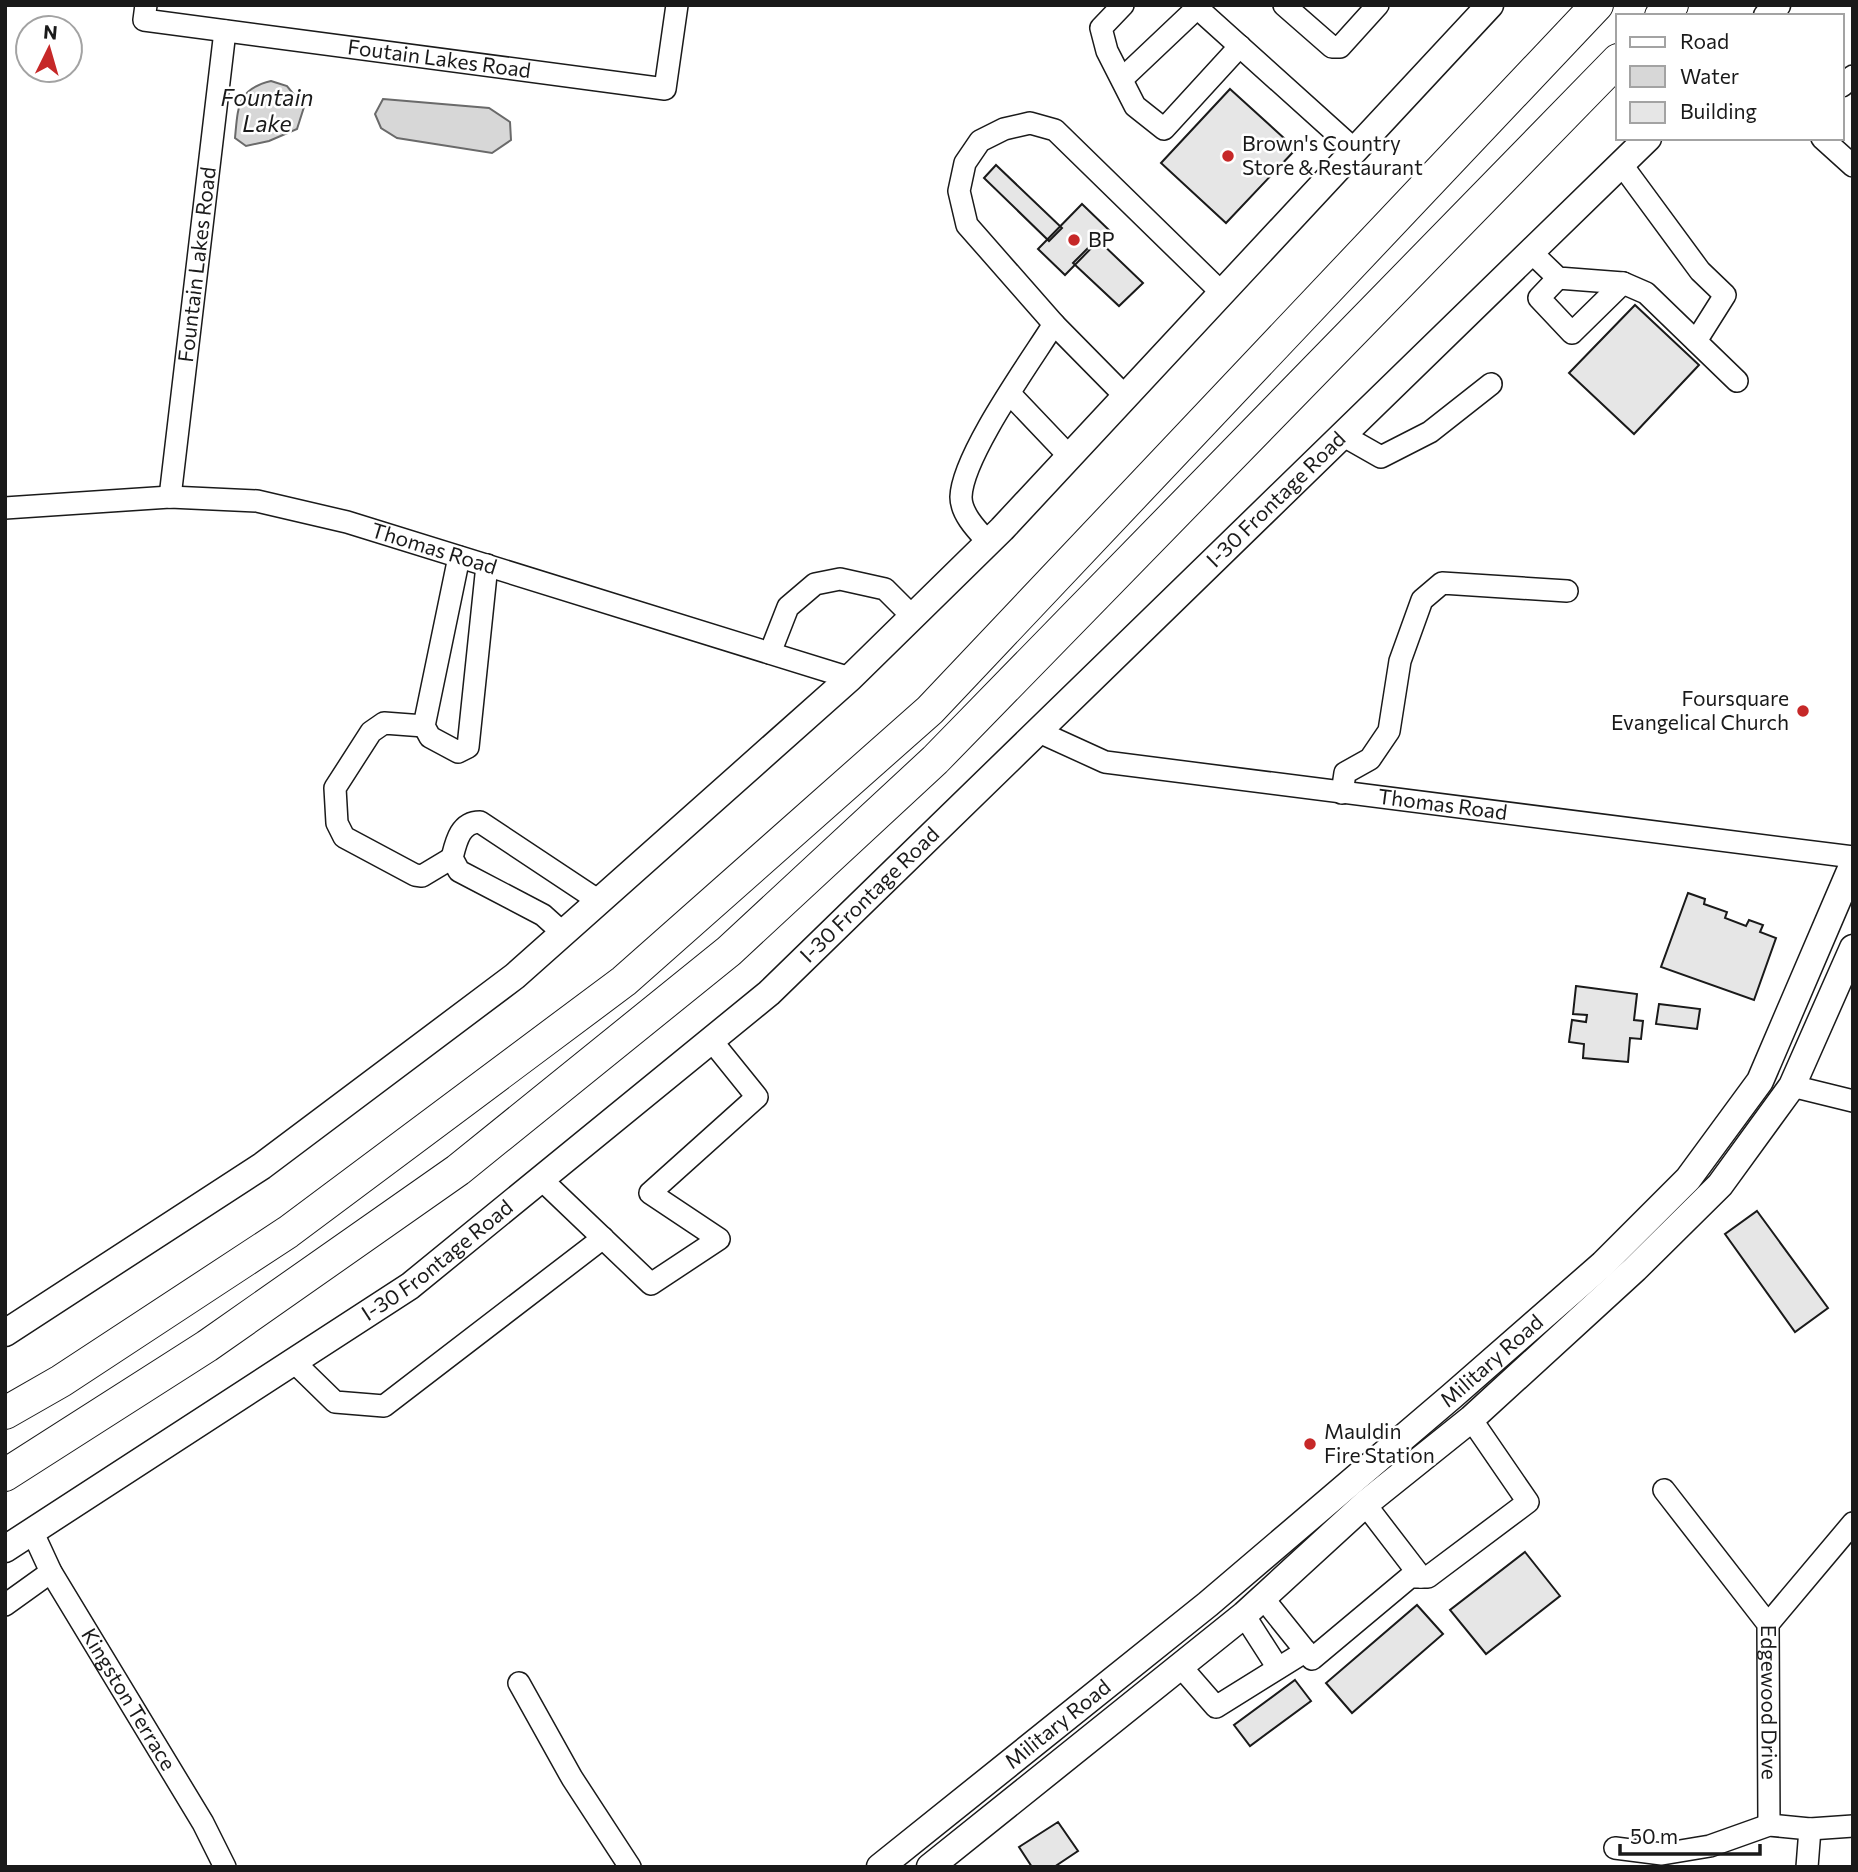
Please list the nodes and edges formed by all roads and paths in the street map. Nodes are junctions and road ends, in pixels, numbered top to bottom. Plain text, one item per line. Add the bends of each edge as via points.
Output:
1 (146, 5) edge
2 (677, 5) edge
3 (1123, 5) edge
4 (1284, 5) edge
5 (1378, 5) edge
6 (1490, 5) edge
7 (1597, 5) edge
8 (1196, 7) edge
9 (225, 31) junction
10 (1240, 46) junction
11 (1616, 62) edge
12 (1122, 79) junction
13 (1646, 140) edge
14 (1824, 140) edge
15 (1355, 150) junction
16 (1622, 165) junction
17 (1853, 166) edge
18 (1532, 253) junction
19 (1558, 278) junction
20 (1623, 283) junction
21 (1222, 293) junction
22 (1054, 324) junction
23 (1696, 341) junction
24 (1737, 381) dead end
25 (1491, 384) dead end
26 (1010, 394) junction
27 (1125, 396) junction
28 (1344, 436) junction
29 (1069, 456) junction
30 (170, 497) junction
31 (5, 508) edge
32 (988, 542) junction
33 (458, 557) junction
34 (487, 565) junction
35 (1567, 592) dead end
36 (912, 616) junction
37 (769, 653) junction
38 (850, 678) junction
39 (424, 726) junction
40 (1037, 732) junction
41 (1342, 793) junction
42 (452, 858) junction
43 (1853, 858) edge
44 (1853, 864) edge
45 (599, 901) junction
46 (563, 933) junction
47 (1853, 948) edge
48 (711, 1040) junction
49 (1792, 1086) junction
50 (1853, 1101) edge
51 (541, 1179) junction
52 (603, 1238) junction
53 (5, 1333) edge
54 (294, 1362) junction
55 (5, 1413) edge
56 (1471, 1419) junction
57 (5, 1475) edge
58 (1345, 1485) junction
59 (1664, 1490) dead end
60 (1365, 1504) junction
61 (1853, 1522) edge
62 (33, 1533) junction
63 (5, 1549) edge
64 (51, 1572) junction
65 (1421, 1577) junction
66 (5, 1605) edge
67 (1253, 1607) junction
68 (1768, 1624) junction
69 (1306, 1651) junction
70 (1181, 1668) junction
71 (1278, 1668) junction
72 (519, 1683) dead end
73 (1769, 1825) junction
74 (1853, 1826) edge
75 (1810, 1829) junction
76 (1615, 1848) dead end
77 (225, 1867) edge
78 (630, 1867) edge
79 (880, 1867) edge
80 (930, 1867) edge
81 (1807, 1867) edge

1 - 9 street, Foutain Lakes Road via 144,20
2 - 9 street, Foutain Lakes Road via 666,89
3 - 12 street via 1101,28
4 - 5 street via 1332,47 1340,47
6 - 15 main road
7 - 55 highway via 930,710 633,973 288,1232
8 - 10 street
8 - 12 street
9 - 30 street, Fountain Lakes Road
10 - 12 street via 1164,129 1135,106
10 - 15 street
11 - 57 highway via 935,760 729,951 458,1171 207,1346
13 - 16 main road, I-30 Frontage Road
14 - 17 street
15 - 21 main road
16 - 18 main road, I-30 Frontage Road
16 - 23 street via 1700,271 1725,295
18 - 19 street
18 - 28 main road, I-30 Frontage Road
19 - 20 street
19 - 20 street via 1539,298 1572,333
20 - 23 street via 1646,293
21 - 22 street via 1055,130 1030,123 980,141 965,163 960,191 967,225
21 - 27 main road
22 - 26 street
22 - 27 street
23 - 24 street
25 - 28 street via 1430,432 1381,457
26 - 29 street
26 - 32 street via 966,468 960,499 968,519
27 - 29 main road
28 - 40 main road, I-30 Frontage Road
29 - 32 main road
30 - 31 street, Thomas Road
30 - 33 street, Thomas Road via 257,501 347,522
32 - 36 main road
33 - 34 street, Thomas Road
33 - 39 street
34 - 37 street, Thomas Road
34 - 39 street via 468,747 458,752 430,737
35 - 41 street via 1442,583 1422,600 1400,661 1389,732 1370,759 1345,773
36 - 37 street via 885,589 840,579 815,584 788,607
36 - 38 main road
37 - 38 street, Thomas Road
38 - 45 main road
39 - 42 street via 384,723 371,732 335,788 337,822 344,837 415,875 422,876
40 - 41 street, Thomas Road via 1105,762
40 - 48 main road, I-30 Frontage Road via 769,993
41 - 43 street, Thomas Road
42 - 45 street via 464,829 480,822
42 - 46 street via 459,871 543,915
44 - 58 main road, Military Road via 1760,1081 1688,1179 1603,1264
45 - 46 main road
46 - 53 main road via 515,976 262,1166
47 - 49 main road, Military Road
48 - 51 main road, I-30 Frontage Road
48 - 52 street via 757,1097 650,1193 719,1239 651,1284
49 - 50 street
49 - 56 main road, Military Road via 1720,1185
51 - 52 street
51 - 54 main road, I-30 Frontage Road via 410,1286
52 - 54 street via 384,1406 335,1402
54 - 62 main road, I-30 Frontage Road
56 - 60 main road, Military Road
56 - 65 street via 1528,1502 1428,1577
58 - 60 main road
58 - 79 main road, Military Road via 1197,1613
59 - 68 street, Edgewood Drive
60 - 65 street
60 - 67 main road, Military Road
61 - 68 street
62 - 63 main road, I-30 Frontage Road
62 - 64 street, Kingston Terrace
64 - 66 street
64 - 77 street, Kingston Terrace
65 - 69 street via 1410,1577 1312,1659
67 - 69 street
67 - 70 main road, Military Road
67 - 71 street
68 - 73 street, Edgewood Drive
69 - 71 street
70 - 71 street via 1216,1706
70 - 80 main road, Military Road
72 - 78 street
73 - 75 street
73 - 76 street via 1710,1846 1662,1854
74 - 75 street
75 - 81 street

